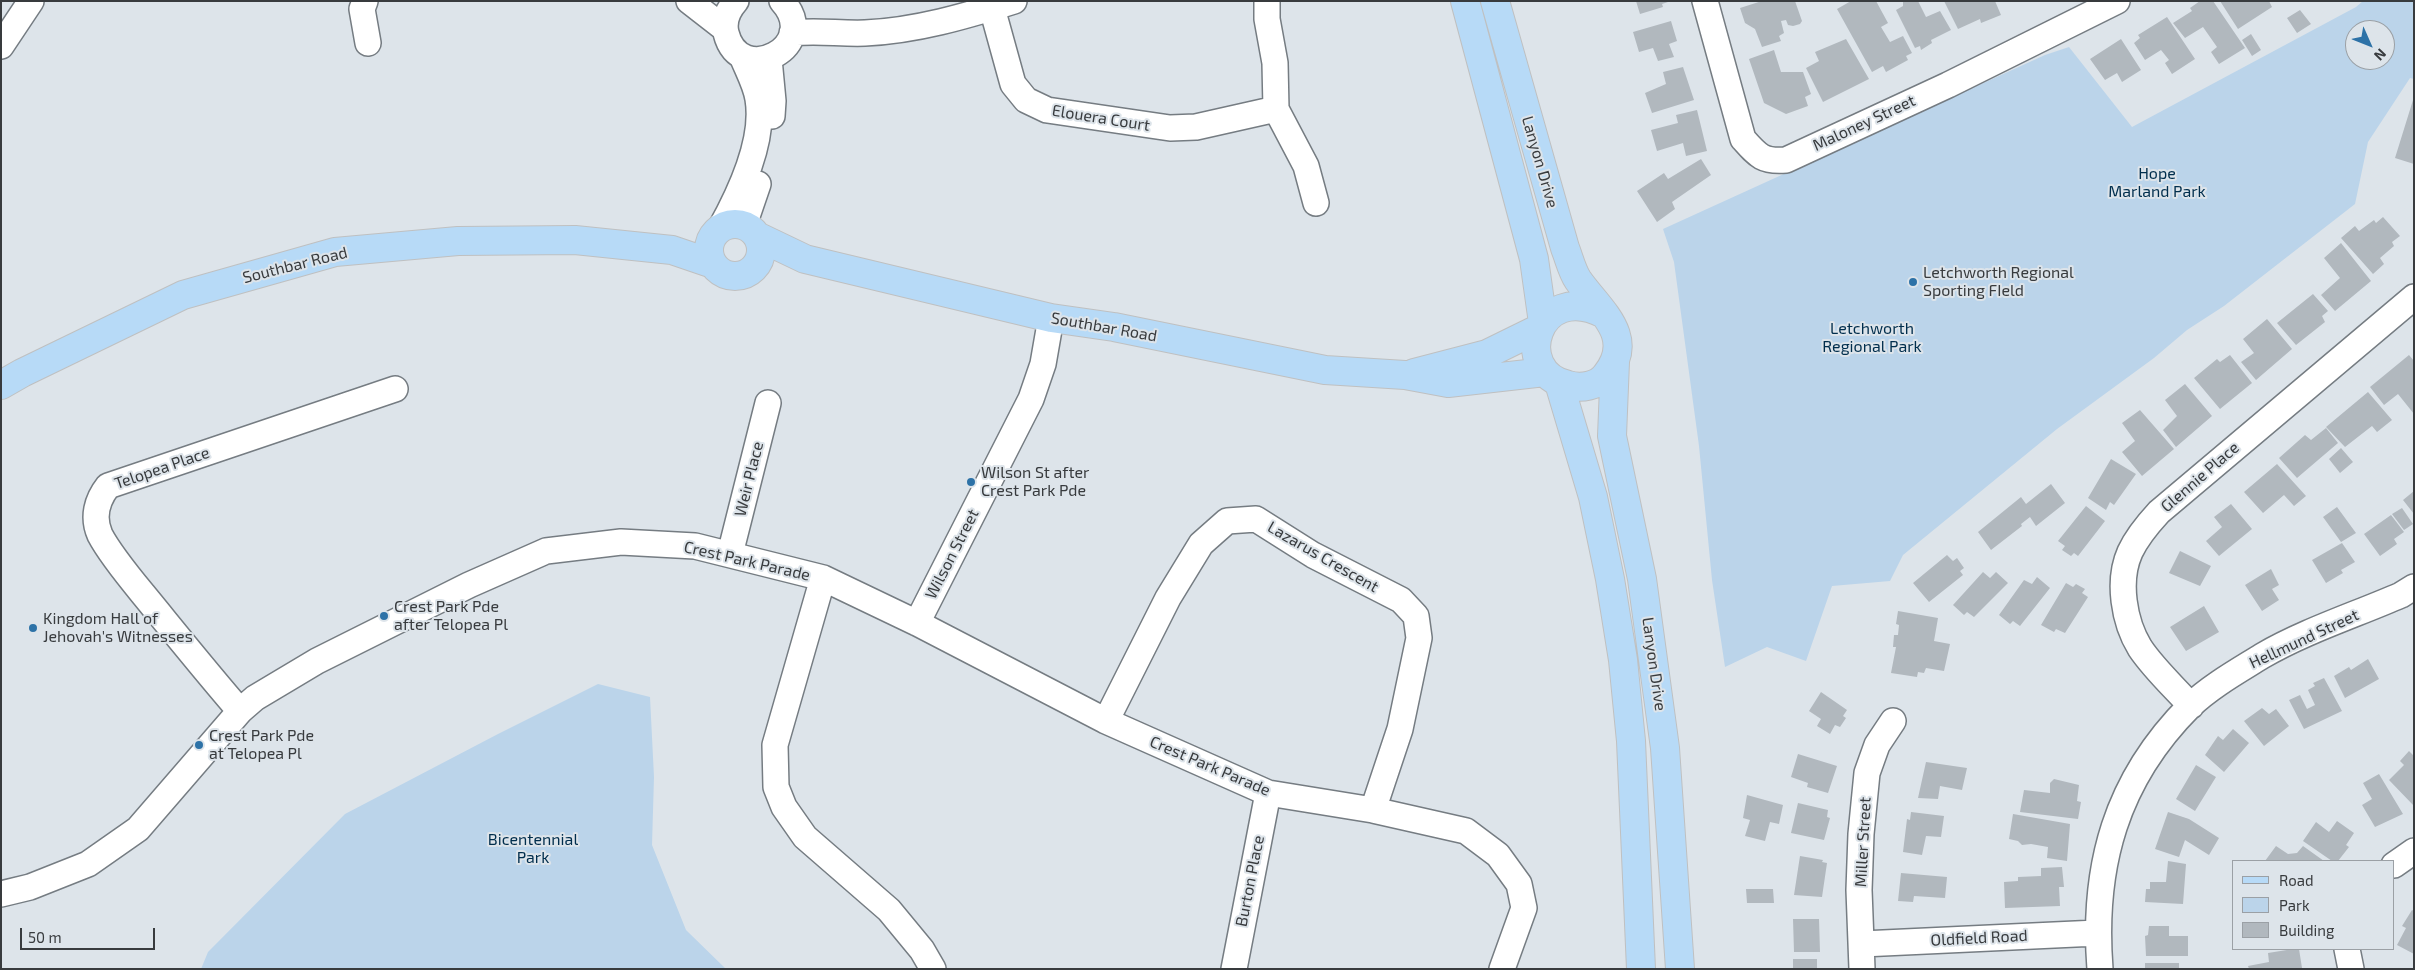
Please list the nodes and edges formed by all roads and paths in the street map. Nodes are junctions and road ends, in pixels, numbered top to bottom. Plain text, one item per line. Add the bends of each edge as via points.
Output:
1 (31, 1) edge
2 (365, 1) edge
3 (1267, 1) edge
4 (1465, 1) edge
5 (1496, 1) edge
6 (1705, 1) edge
7 (2117, 1) edge
8 (692, 3) edge
9 (1003, 5) edge
10 (731, 12) edge
11 (795, 21) edge
12 (368, 42) dead end
13 (1, 46) edge
14 (742, 56) junction
15 (769, 59) junction
16 (1276, 109) junction
17 (1316, 203) dead end
18 (729, 239) junction
19 (805, 259) junction
20 (755, 268) junction
21 (2414, 297) edge
22 (1604, 314) junction
23 (1051, 318) junction
24 (1541, 326) junction
25 (1615, 362) junction
26 (1406, 375) junction
27 (1552, 378) junction
28 (1, 385) edge
29 (395, 389) dead end
30 (768, 403) dead end
31 (730, 554) junction
32 (823, 578) junction
33 (2414, 587) edge
34 (917, 623) junction
35 (2190, 706) junction
36 (240, 711) junction
37 (1106, 721) junction
38 (1893, 721) dead end
39 (1268, 793) junction
40 (1374, 810) junction
41 (2414, 851) edge
42 (2395, 864) edge
43 (1, 894) edge
44 (2097, 933) junction
45 (1862, 944) junction
46 (2347, 950) edge
47 (933, 969) edge
48 (1234, 969) edge
49 (1502, 969) edge
50 (1641, 969) edge
51 (1680, 969) edge
52 (1862, 969) edge
53 (2100, 969) edge
54 (2351, 969) edge

1 - 13 street
2 - 12 street via 362,9
3 - 16 street via 1275,63
4 - 24 main road, Lanyon Drive via 1534,259
5 - 22 main road, Lanyon Drive via 1565,248 1577,278
6 - 7 street, Maloney Street via 1743,139 1756,154 1769,161 1786,160 1948,85
8 - 10 street
9 - 11 street via 916,28 864,33
9 - 16 street, Elouera Court via 1013,84 1026,100 1047,110 1170,128 1196,127
10 - 14 street via 728,40
11 - 15 street via 782,51
14 - 15 street
14 - 18 street via 758,98 759,133 735,202
15 - 18 street via 773,101 765,166
16 - 17 street via 1306,166
18 - 19 main road, Southbar Road
18 - 20 main road via 762,247
18 - 20 main road, Southbar Road via 721,272 733,276
18 - 28 main road, Southbar Road via 672,250 575,240 458,241 335,252 183,294
19 - 20 main road, Southbar Road
19 - 23 main road, Southbar Road
21 - 35 street, Glennie Place via 2158,512 2133,546 2123,587 2130,629 2140,648
22 - 24 main road via 1589,306 1572,305 1557,310
22 - 25 main road via 1613,325 1618,344
23 - 26 main road, Southbar Road via 1114,327 1325,370
23 - 34 street, Wilson Street via 1031,399
24 - 26 main road, Southbar Road via 1486,354
24 - 27 main road via 1536,342 1538,358
25 - 27 main road via 1605,377 1592,385 1576,387
25 - 51 main road, Lanyon Drive via 1612,436 1642,579 1665,748
26 - 27 main road, Southbar Road via 1448,383
27 - 50 main road, Lanyon Drive via 1593,497 1623,660 1631,741
29 - 36 street, Telopea Place via 108,486 100,496 95,510 100,534 193,658
30 - 31 street, Weir Place
31 - 32 street, Crest Park Parade
31 - 36 street, Crest Park Parade via 695,546 621,542 546,551 317,660 254,698
32 - 34 street, Crest Park Parade
32 - 47 street, Crest Park Parade via 775,745 776,787 784,807 805,837 889,910 922,950
33 - 35 street, Hellmund Street via 2264,655
34 - 37 street, Crest Park Parade
35 - 44 street, Hellmund Street via 2152,751 2127,793 2110,834 2101,874
36 - 43 street, Crest Park Parade via 138,829 88,864 30,887
37 - 39 street, Crest Park Parade
37 - 40 street, Lazarus Crescent via 1168,598 1201,544 1227,521 1256,519 1313,554 1401,600 1416,616 1419,638 1400,728
38 - 45 street, Miller Street via 1877,745 1867,773 1859,890
39 - 40 street, Crest Park Parade
39 - 48 street, Burton Place
40 - 49 street, Crest Park Parade via 1466,831 1498,855 1519,884 1524,908
41 - 42 street
44 - 45 street, Oldfield Road
44 - 53 street, Hellmund Street
45 - 52 street, Miller Street
46 - 54 street

